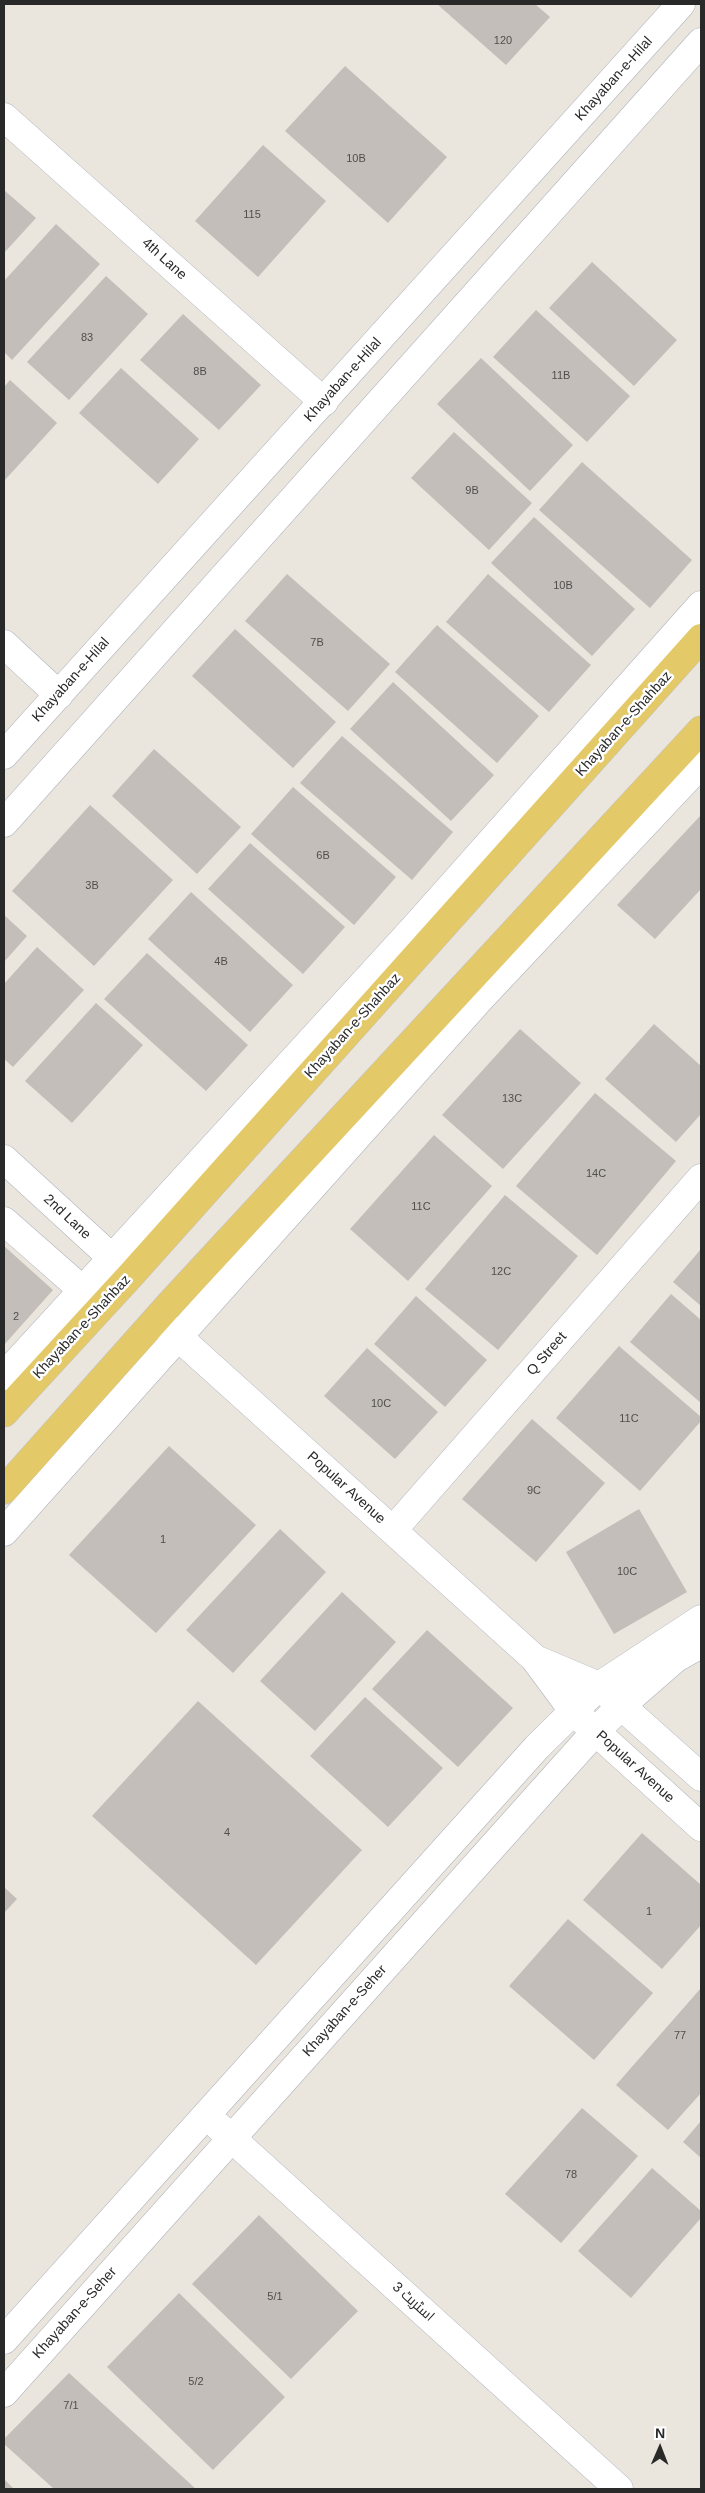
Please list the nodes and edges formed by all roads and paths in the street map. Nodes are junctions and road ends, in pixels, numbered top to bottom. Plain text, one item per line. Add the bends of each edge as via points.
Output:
1 (681, 4) edge
2 (701, 42) edge
3 (4, 117) edge
4 (324, 402) junction
5 (701, 606) edge
6 (701, 638) edge
7 (4, 644) edge
8 (59, 694) junction
9 (701, 730) edge
10 (4, 755) edge
11 (701, 764) edge
12 (4, 823) edge
13 (4, 1159) edge
14 (701, 1178) edge
15 (4, 1221) edge
16 (121, 1266) junction
17 (92, 1298) junction
18 (157, 1318) junction
19 (178, 1336) junction
20 (4, 1376) edge
21 (4, 1413) edge
22 (4, 1490) edge
23 (393, 1530) junction
24 (4, 1532) edge
25 (701, 1619) edge
26 (701, 1644) edge
27 (534, 1658) junction
28 (599, 1686) junction
29 (622, 1705) junction
30 (574, 1712) junction
31 (596, 1731) junction
32 (701, 1777) edge
33 (701, 1827) edge
34 (206, 2117) junction
35 (232, 2137) junction
36 (4, 2340) edge
37 (4, 2393) edge
38 (619, 2489) edge

1 - 4 street, Khayaban-e-Hilal
2 - 12 street
3 - 4 street, 4th Lane
4 - 8 street, Khayaban-e-Hilal
5 - 16 street via 415,927
6 - 16 main road, Khayaban-e-Shahbaz
7 - 8 street
8 - 10 street, Khayaban-e-Hilal
9 - 18 main road
11 - 19 street via 486,992
13 - 16 street, 2nd Lane
14 - 23 street, Q Street
15 - 17 street
16 - 17 main road, Khayaban-e-Shahbaz
17 - 20 street
17 - 21 main road, Khayaban-e-Shahbaz
18 - 19 street, Popular Avenue
18 - 22 main road
19 - 23 street, Popular Avenue
19 - 24 street
23 - 27 street, Popular Avenue
25 - 28 street
26 - 29 street, Khayaban-e-Seher via 676,1658
27 - 28 street, Popular Avenue
27 - 30 street, Popular Avenue
28 - 29 street, Popular Avenue
28 - 30 street
29 - 31 street, Khayaban-e-Seher
29 - 32 street, Popular Avenue
30 - 31 street, Popular Avenue
30 - 34 street via 537,1747
31 - 33 street, Popular Avenue
31 - 35 street, Khayaban-e-Seher
34 - 35 street, اسٹریٹ 3
34 - 36 street
35 - 37 street, Khayaban-e-Seher
35 - 38 street, اسٹریٹ 3

